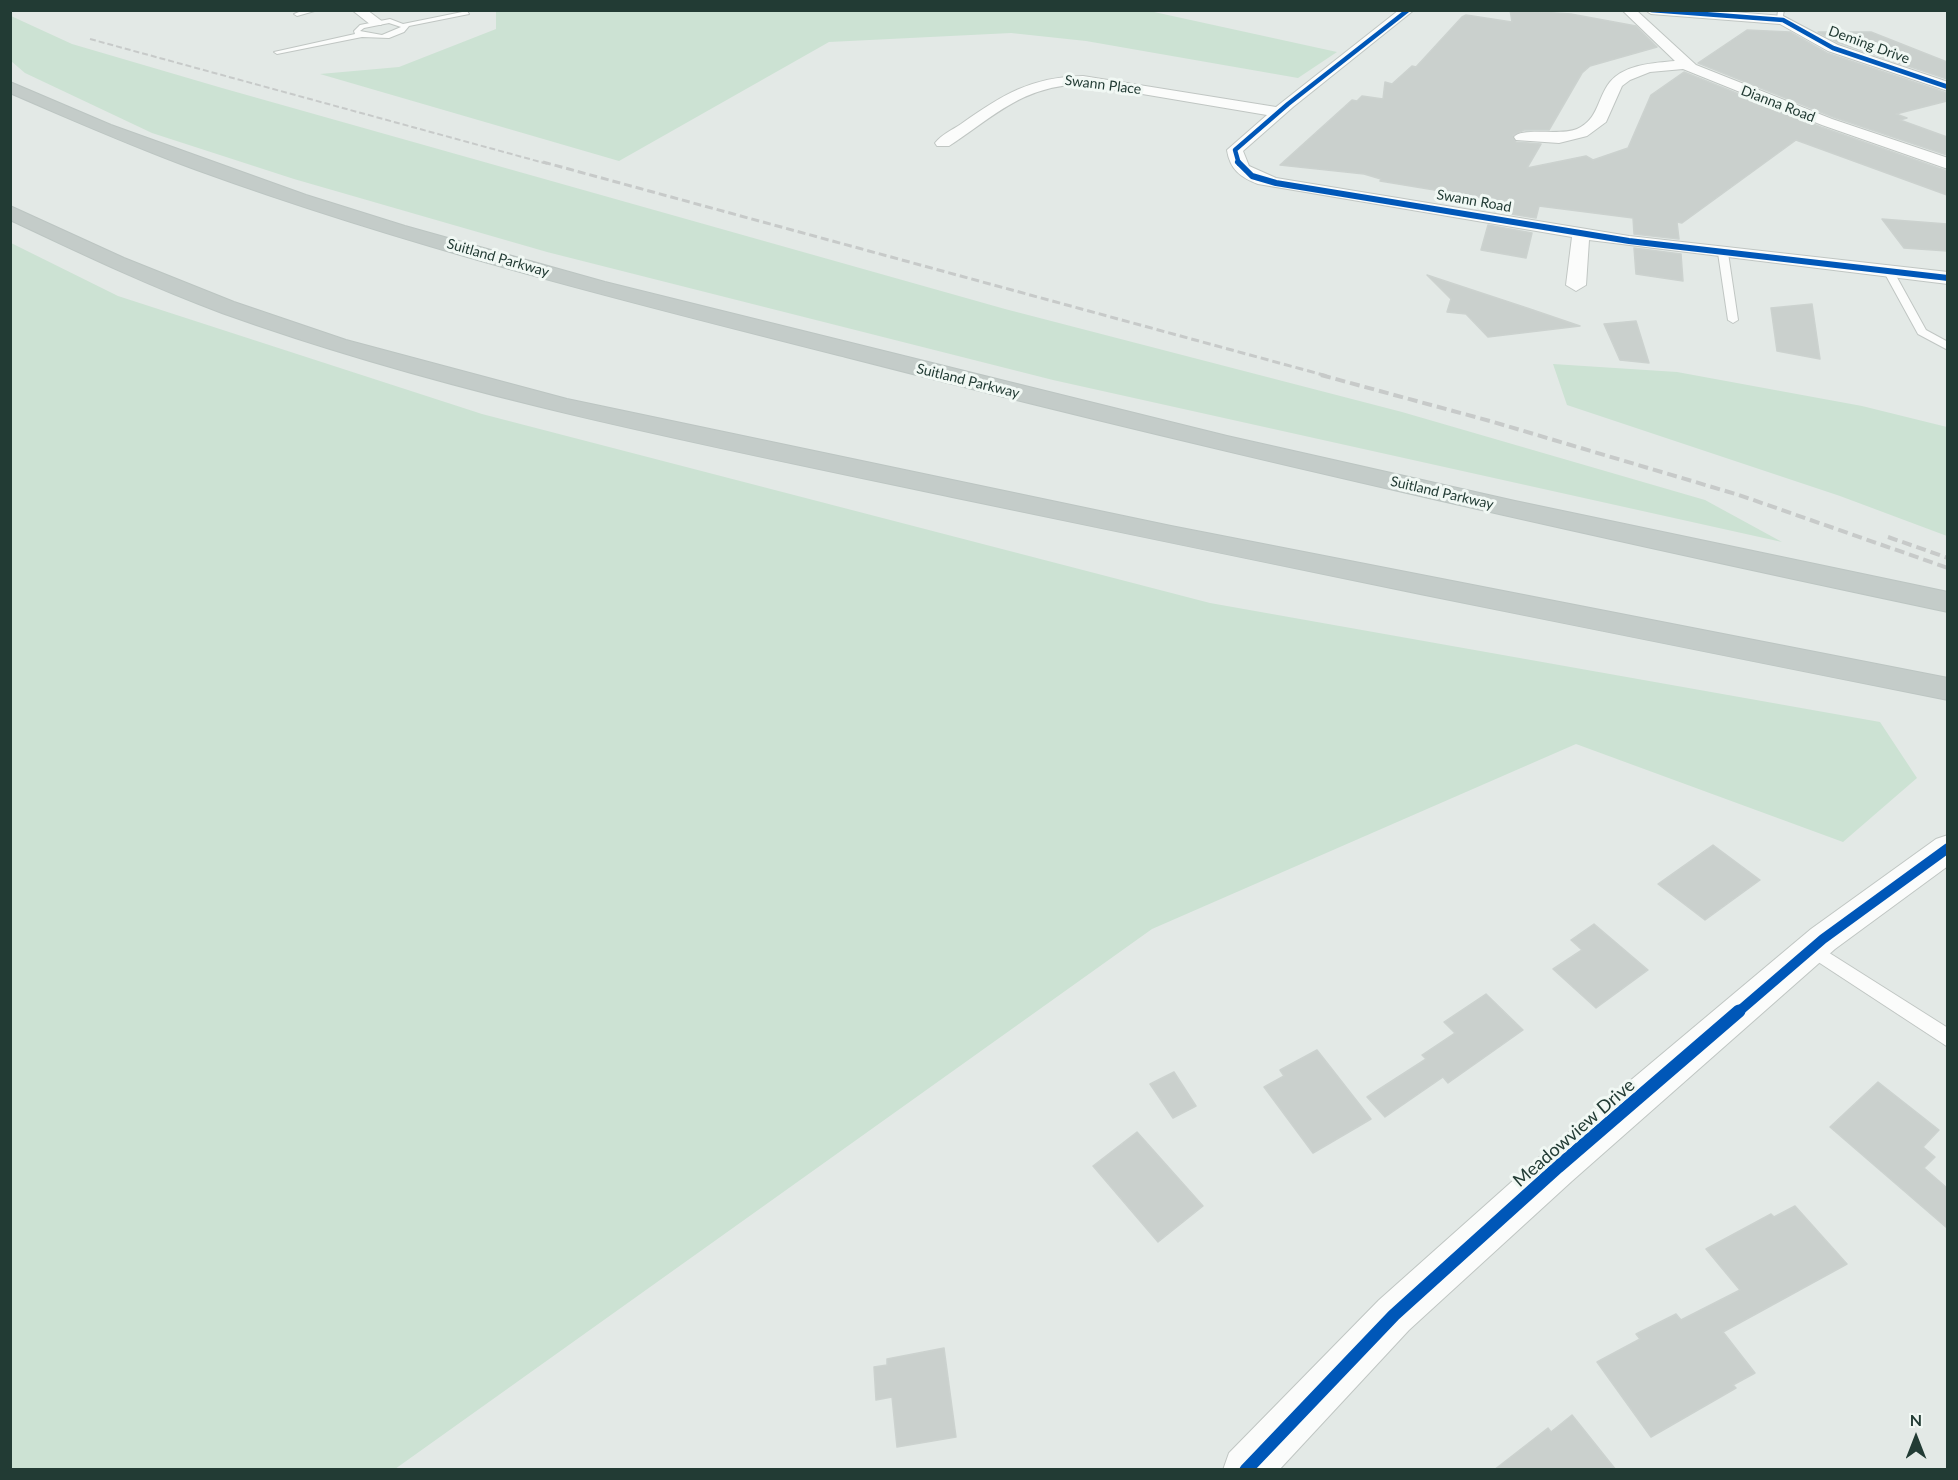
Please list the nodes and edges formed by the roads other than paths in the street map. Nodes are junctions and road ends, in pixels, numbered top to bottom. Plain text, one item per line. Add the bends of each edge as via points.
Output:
1 (315, 10) edge
2 (358, 10) edge
3 (1408, 10) edge
4 (1628, 10) edge
5 (1651, 10) edge
6 (467, 13) dead end
7 (297, 14) dead end
8 (1781, 15) edge
9 (376, 22) junction
10 (405, 25) junction
11 (360, 35) junction
12 (277, 52) dead end
13 (1686, 64) junction
14 (10, 87) edge
15 (1947, 87) edge
16 (1279, 112) junction
17 (1522, 137) dead end
18 (944, 143) dead end
19 (1947, 164) edge
20 (10, 212) edge
21 (1581, 233) junction
22 (1723, 253) junction
23 (1889, 272) junction
24 (1947, 278) edge
25 (1576, 285) dead end
26 (1733, 320) dead end
27 (1947, 347) edge
28 (1947, 602) edge
29 (1947, 689) edge
30 (1947, 848) edge
31 (1812, 949) junction
32 (1947, 1040) edge
33 (1246, 1470) edge

1 - 7 lane
2 - 9 street
3 - 16 street, Swann Road
4 - 13 street, Dianna Road
5 - 8 street, Deming Drive via 1748,17
6 - 10 lane
8 - 15 street, Deming Drive via 1833,48
9 - 10 lane
9 - 11 lane via 357,29
10 - 11 lane via 403,30 388,35
11 - 12 lane
13 - 17 street via 1636,71 1617,83 1607,108 1596,124 1582,134 1556,139
13 - 19 street, Dianna Road via 1746,92
14 - 28 highway, Suitland Parkway via 100,126 279,191 456,246 666,304 1241,447
16 - 18 street, Swann Place via 1083,80 1057,80 1030,86
16 - 21 street, Swann Road via 1235,150 1235,159 1249,175
20 - 29 highway via 107,259 252,315 388,358 542,400 1148,531
21 - 22 street, Swann Road
21 - 25 street
22 - 23 street, Swann Road
22 - 26 lane
23 - 24 street, Swann Road
23 - 27 lane via 1922,332
30 - 31 street, Meadowview Drive
31 - 32 lane
31 - 33 street, Meadowview Drive via 1558,1167 1394,1315

